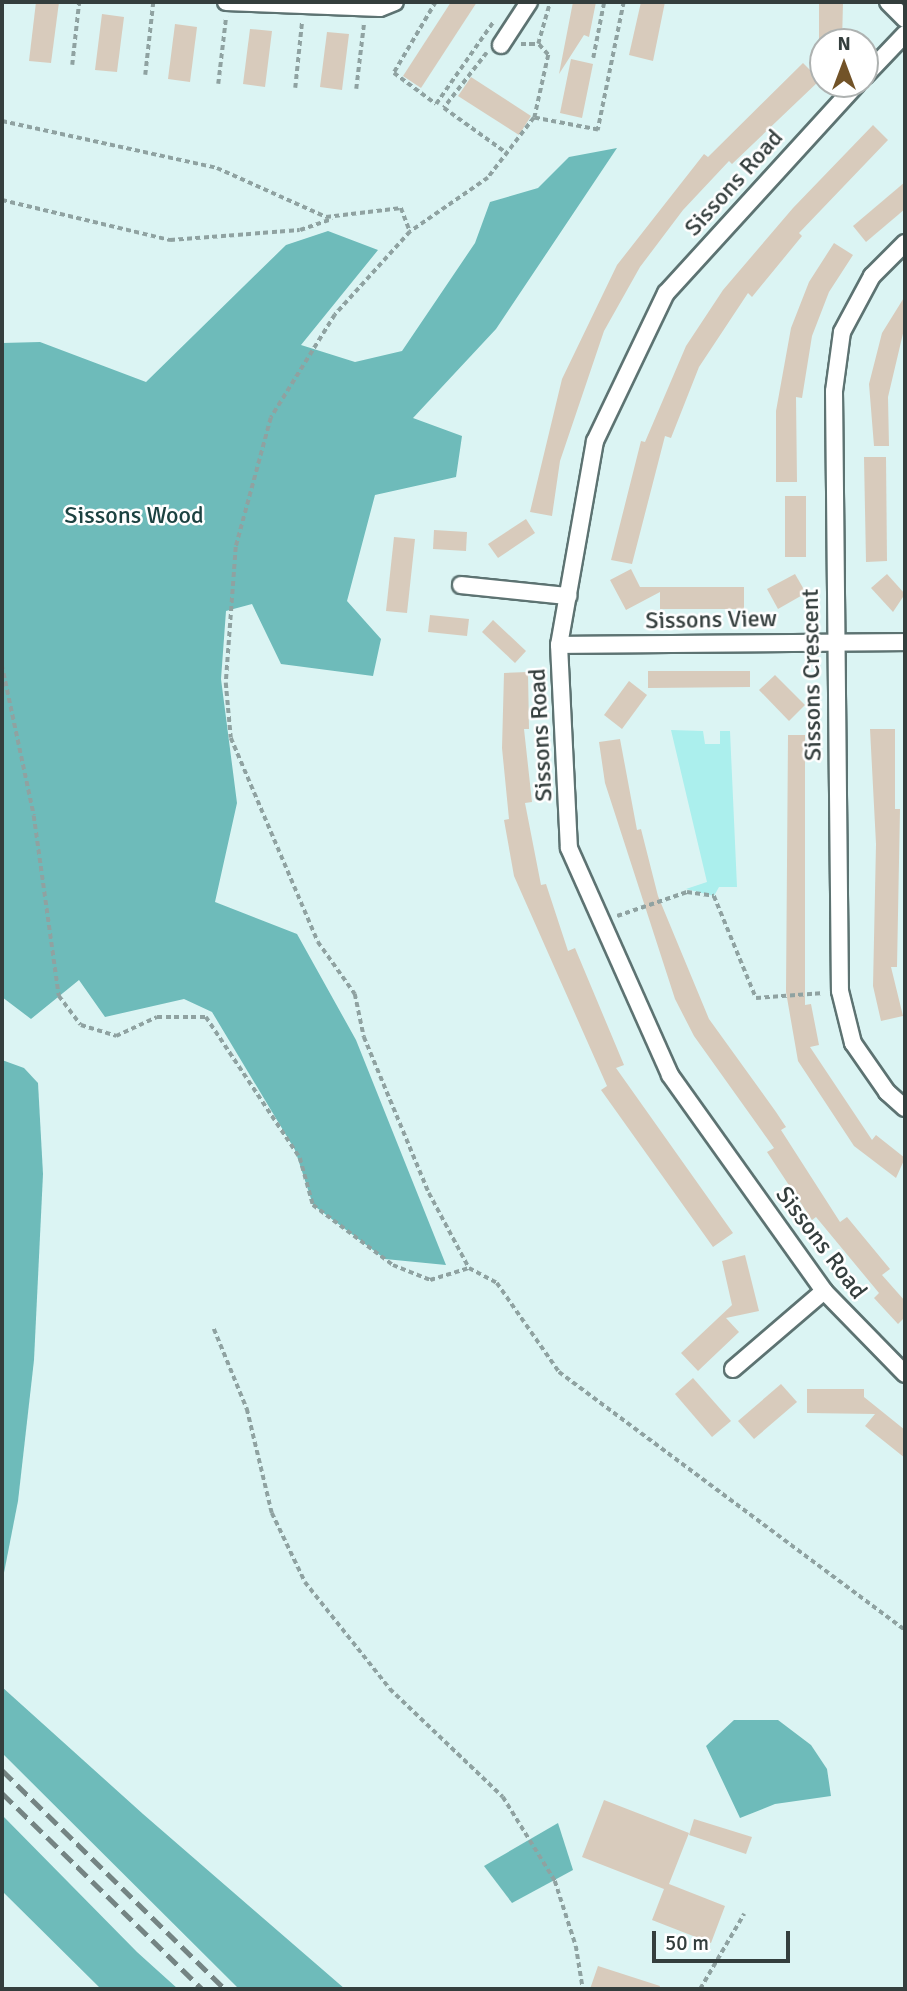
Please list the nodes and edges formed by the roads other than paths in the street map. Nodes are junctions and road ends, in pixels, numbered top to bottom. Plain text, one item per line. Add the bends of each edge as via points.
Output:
1 (227, 2) edge
2 (395, 2) edge
3 (529, 2) edge
4 (888, 2) edge
5 (905, 19) edge
6 (905, 34) edge
7 (501, 45) road end
8 (879, 61) edge
9 (844, 98) edge
10 (905, 243) edge
11 (461, 585) dead end
12 (568, 596) junction
13 (834, 641) junction
14 (905, 642) edge
15 (559, 645) junction
16 (905, 1108) edge
17 (824, 1291) junction
18 (733, 1369) dead end
19 (905, 1374) edge

1 - 2 street via 366,8
3 - 7 street
4 - 5 street
6 - 8 street
9 - 12 street, Sissons Road via 666,293 595,441
10 - 13 street, Sissons Crescent via 872,276 842,332 834,391
11 - 12 street
12 - 15 street, Sissons Road
13 - 14 street, Sissons View
13 - 15 street, Sissons View
13 - 16 street, Sissons Crescent via 840,991 853,1043 887,1092
15 - 17 street, Sissons Road via 569,848 670,1075
17 - 18 street
17 - 19 street, Sissons Road

